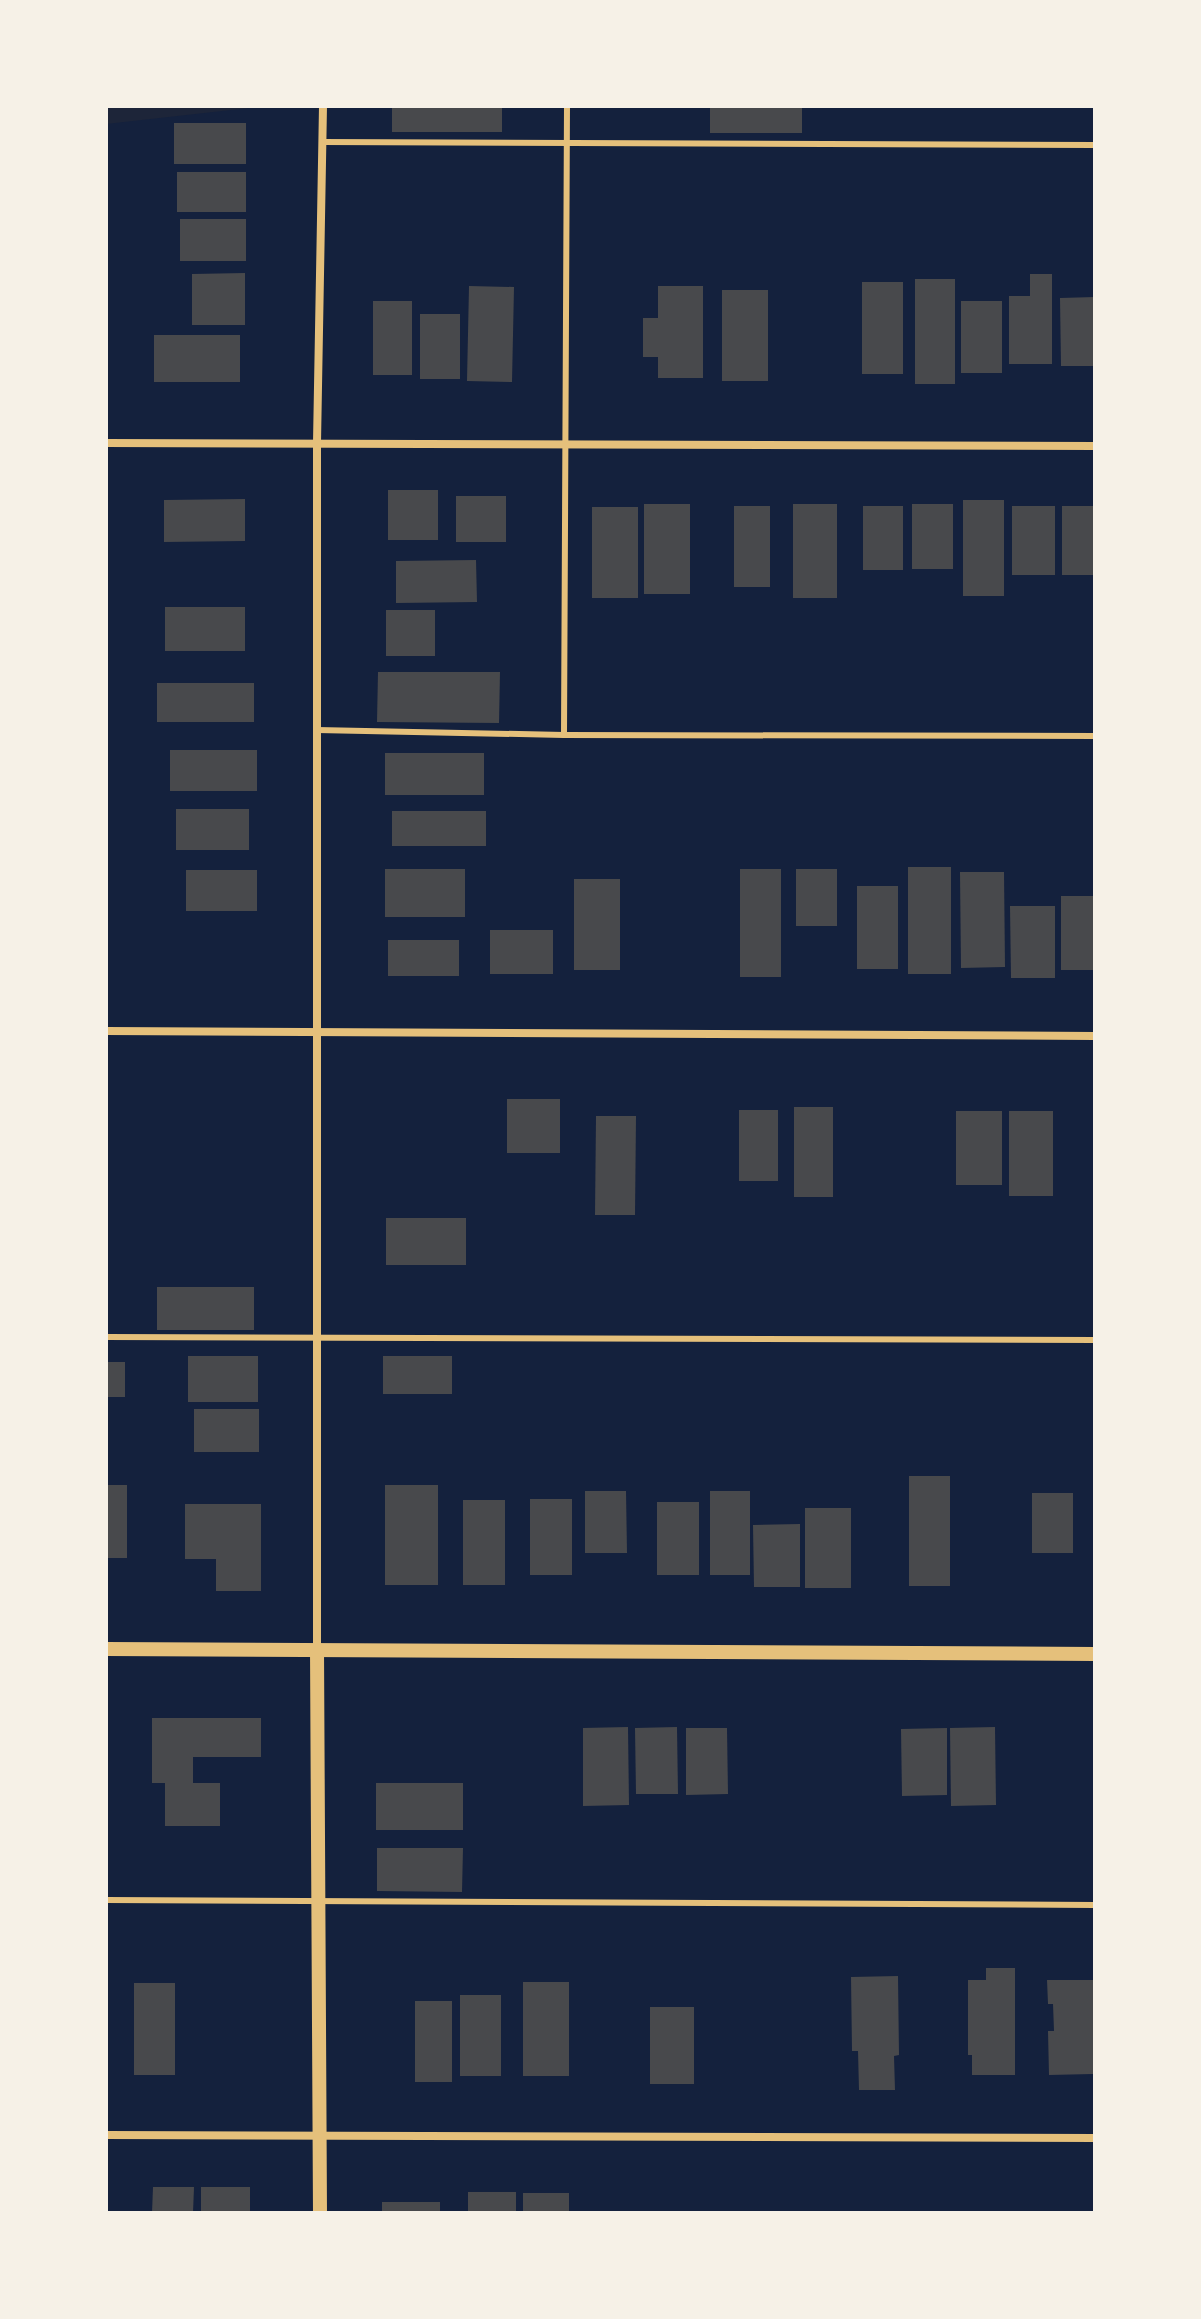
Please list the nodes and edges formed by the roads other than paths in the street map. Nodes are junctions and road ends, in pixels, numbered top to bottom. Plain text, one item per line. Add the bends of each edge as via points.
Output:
1 (323, 106) edge
2 (567, 106) edge
3 (322, 142) junction
4 (567, 143) junction
5 (1095, 145) edge
6 (106, 443) edge
7 (317, 443) junction
8 (565, 444) junction
9 (1095, 446) edge
10 (317, 730) junction
11 (564, 735) junction
12 (1095, 736) edge
13 (106, 1031) edge
14 (316, 1032) junction
15 (1095, 1036) edge
16 (106, 1337) edge
17 (317, 1338) junction
18 (1095, 1340) edge
19 (106, 1649) edge
20 (317, 1649) junction
21 (1095, 1654) edge
22 (106, 1900) edge
23 (318, 1902) junction
24 (1095, 1905) edge
25 (106, 2135) edge
26 (319, 2136) junction
27 (1095, 2138) edge
28 (320, 2213) edge

1 - 3 street
2 - 4 lane
3 - 4 lane
3 - 7 street
4 - 5 lane
4 - 8 lane
6 - 7 street
7 - 8 street
7 - 10 street
8 - 9 street
8 - 11 lane
10 - 11 lane
10 - 14 street
11 - 12 lane
13 - 14 street
14 - 15 street
14 - 17 street
16 - 17 lane
17 - 18 lane
17 - 20 street
19 - 20 street
20 - 21 street
20 - 23 street
22 - 23 lane
23 - 24 lane
23 - 26 street
25 - 26 street
26 - 27 street
26 - 28 street

